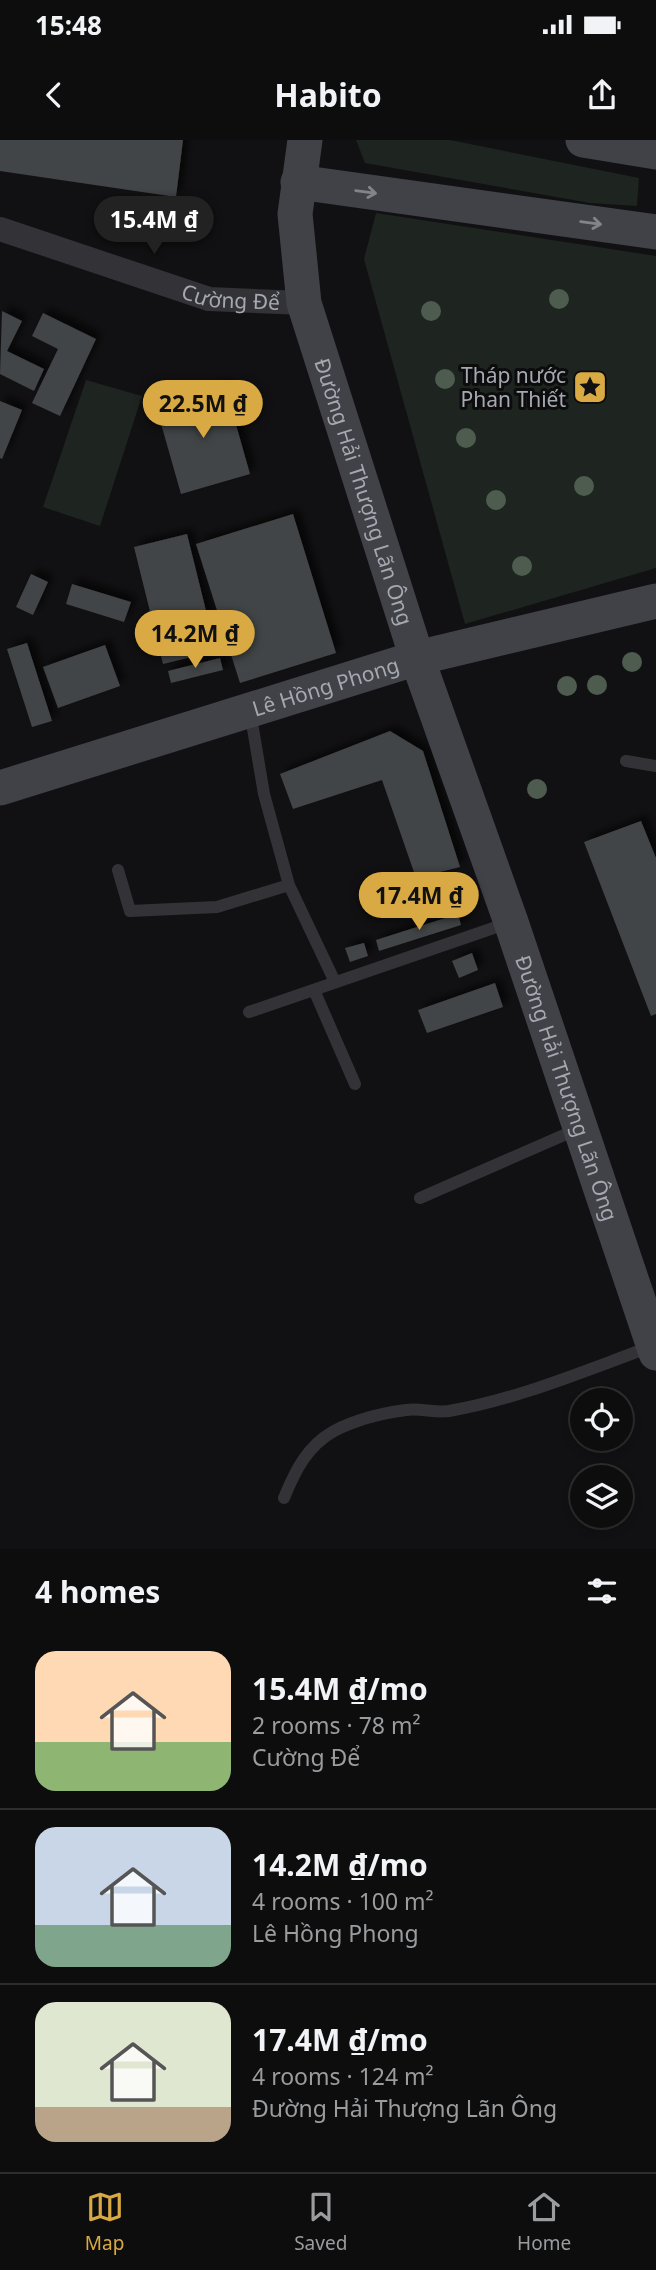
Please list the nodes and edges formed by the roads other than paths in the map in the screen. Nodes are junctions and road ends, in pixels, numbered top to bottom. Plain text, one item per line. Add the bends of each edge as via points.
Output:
1 (305, 140) edge
2 (583, 140) edge
3 (656, 152) edge
4 (299, 182) junction
5 (0, 229) edge
6 (656, 232) edge
7 (304, 303) junction
8 (656, 601) edge
9 (417, 658) junction
10 (250, 710) junction
11 (626, 761) dead end
12 (656, 766) edge
13 (0, 788) edge
14 (118, 870) dead end
15 (289, 885) junction
16 (511, 922) junction
17 (335, 982) junction
18 (314, 990) junction
19 (249, 1012) dead end
20 (355, 1084) dead end
21 (580, 1128) junction
22 (420, 1198) dead end
23 (655, 1350) edge
24 (284, 1498) dead end

1 - 4 street, Đường Hải Thượng Lãn Ông
2 - 3 street
4 -> 6 street
4 - 7 street, Đường Hải Thượng Lãn Ông via 295,214
5 - 7 street, Cường Để via 209,299
7 - 9 street, Đường Hải Thượng Lãn Ông
8 - 9 street, Lê Hồng Phong
9 - 10 street, Lê Hồng Phong
9 - 16 street, Đường Hải Thượng Lãn Ông
10 - 13 street, Lê Hồng Phong
10 - 15 lane via 264,794
11 - 12 lane
14 - 15 lane via 130,911 217,907
15 - 17 lane
16 - 17 lane
16 - 21 street, Đường Hải Thượng Lãn Ông
17 - 18 lane
18 - 19 lane
18 - 20 lane
21 - 22 lane
21 - 23 street, Đường Hải Thượng Lãn Ông
23 - 24 lane via 516,1395 446,1411 407,1409 354,1422 314,1446 296,1469

